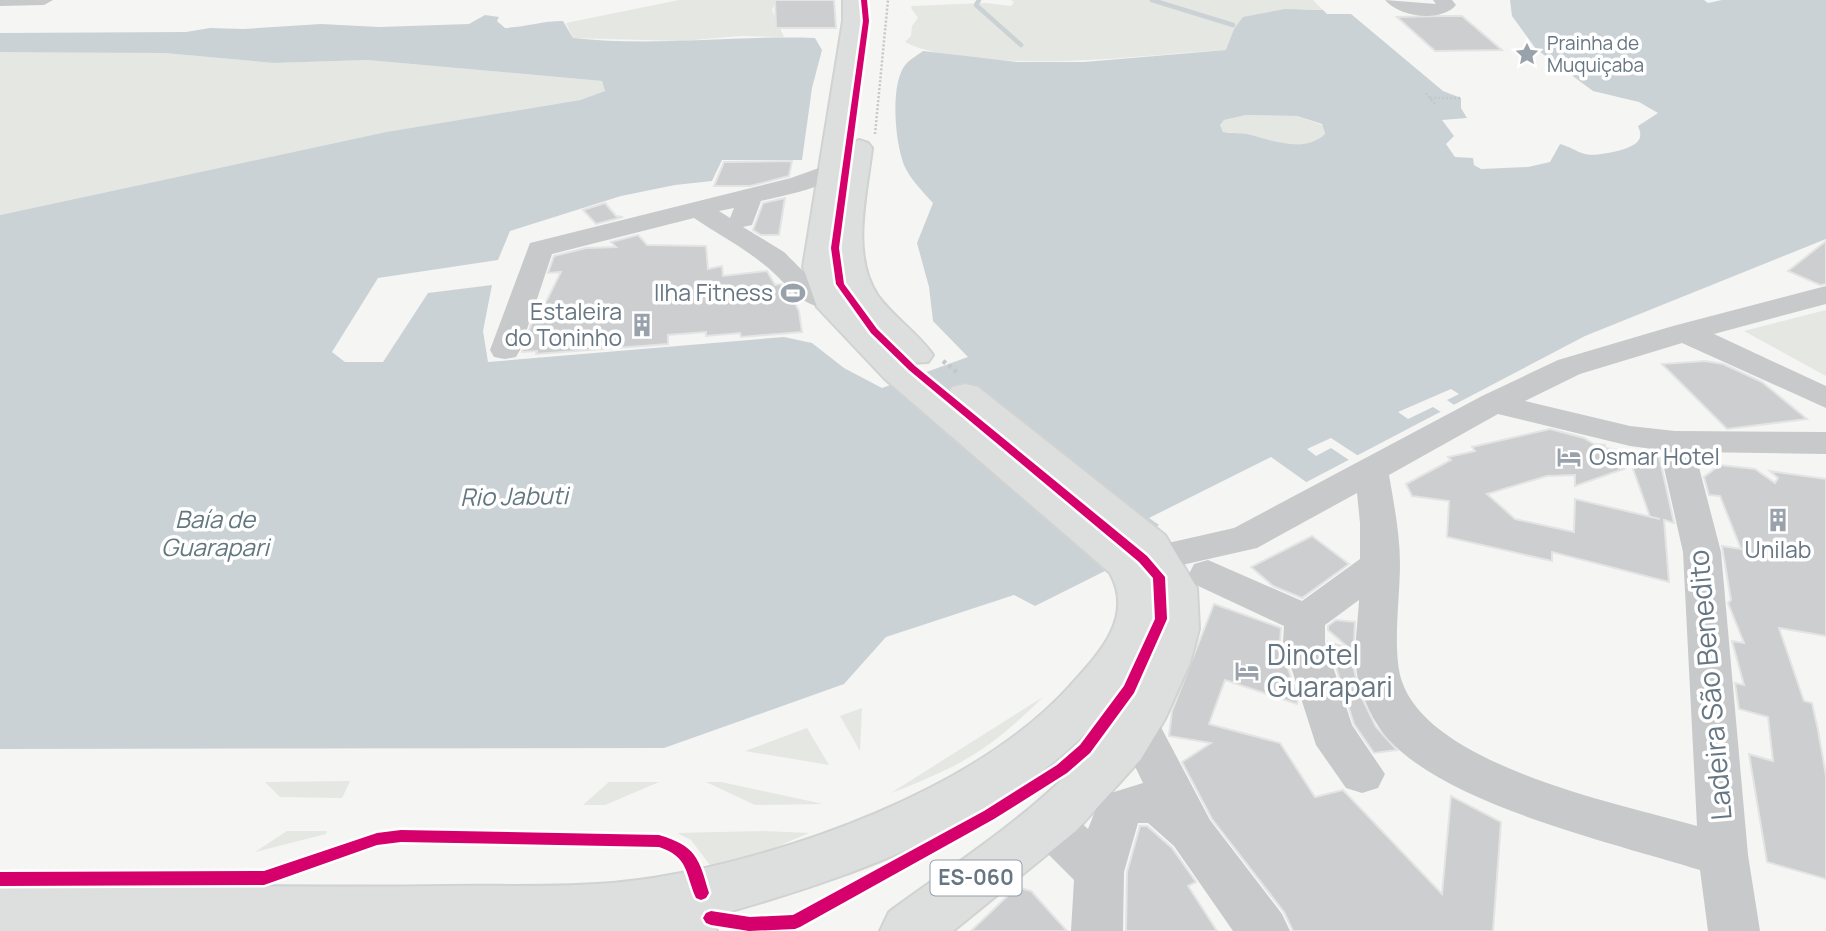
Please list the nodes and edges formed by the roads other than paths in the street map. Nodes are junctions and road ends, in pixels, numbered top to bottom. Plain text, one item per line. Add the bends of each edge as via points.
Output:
1 (44, 0) edge
2 (853, 0) edge
3 (875, 0) edge
4 (1394, 0) edge
5 (1442, 0) edge
6 (0, 1) edge
7 (830, 171) junction
8 (750, 196) junction
9 (699, 210) junction
10 (739, 235) junction
11 (1826, 295) edge
12 (828, 300) junction
13 (1684, 332) junction
14 (505, 349) dead end
15 (911, 367) junction
16 (1494, 403) junction
17 (1825, 424) edge
18 (1675, 441) junction
19 (1371, 470) junction
20 (1313, 504) junction
21 (1244, 539) junction
22 (1380, 543) junction
23 (1145, 555) junction
24 (1195, 591) junction
25 (1305, 620) junction
26 (1138, 727) junction
27 (1362, 774) dead end
28 (1043, 825) junction
29 (1193, 835) junction
30 (1724, 855) junction
31 (1099, 872) junction
32 (0, 909) edge
33 (671, 917) edge
34 (197, 921) edge
35 (909, 931) edge
36 (1097, 931) edge
37 (1264, 931) edge
38 (1734, 931) edge

1 - 6 street
2 - 7 main road
3 - 15 main road via 850,242 854,281
4 - 5 street via 1429,9 1443,8 1447,5
7 - 8 street
7 - 12 main road via 818,267
8 - 9 street
8 - 10 street
9 - 10 street
9 - 14 street via 540,249
10 - 12 street via 774,258 806,290
11 - 13 street
12 - 15 main road
13 - 16 street via 1589,360
13 - 17 street via 1778,375
15 - 23 main road
16 - 18 street via 1630,436
16 - 19 street
17 - 18 street
18 - 30 street, Ladeira São Benedito via 1702,551
19 - 20 street
19 - 22 street
20 - 21 street
20 - 22 street via 1356,510
21 - 23 street
21 - 24 street
22 - 25 street
22 - 30 street via 1378,673 1388,702 1404,727 1434,752 1514,792
23 - 24 main road
23 - 33 main road via 1137,578 1141,619 1126,652 1055,732 1007,768 946,803 828,855 726,888
24 - 25 street
24 - 26 main road, ES-060
25 - 27 street via 1304,642 1332,732
26 - 28 main road, ES-060 via 1090,785
26 - 29 street
28 - 31 street via 1060,834
28 - 35 main road, ES-060
29 - 31 street via 1172,810 1153,803 1132,803 1118,810
29 - 37 street
30 - 38 street, Ladeira São Benedito
31 - 36 street
32 - 34 main road
33 - 34 main road via 606,909

